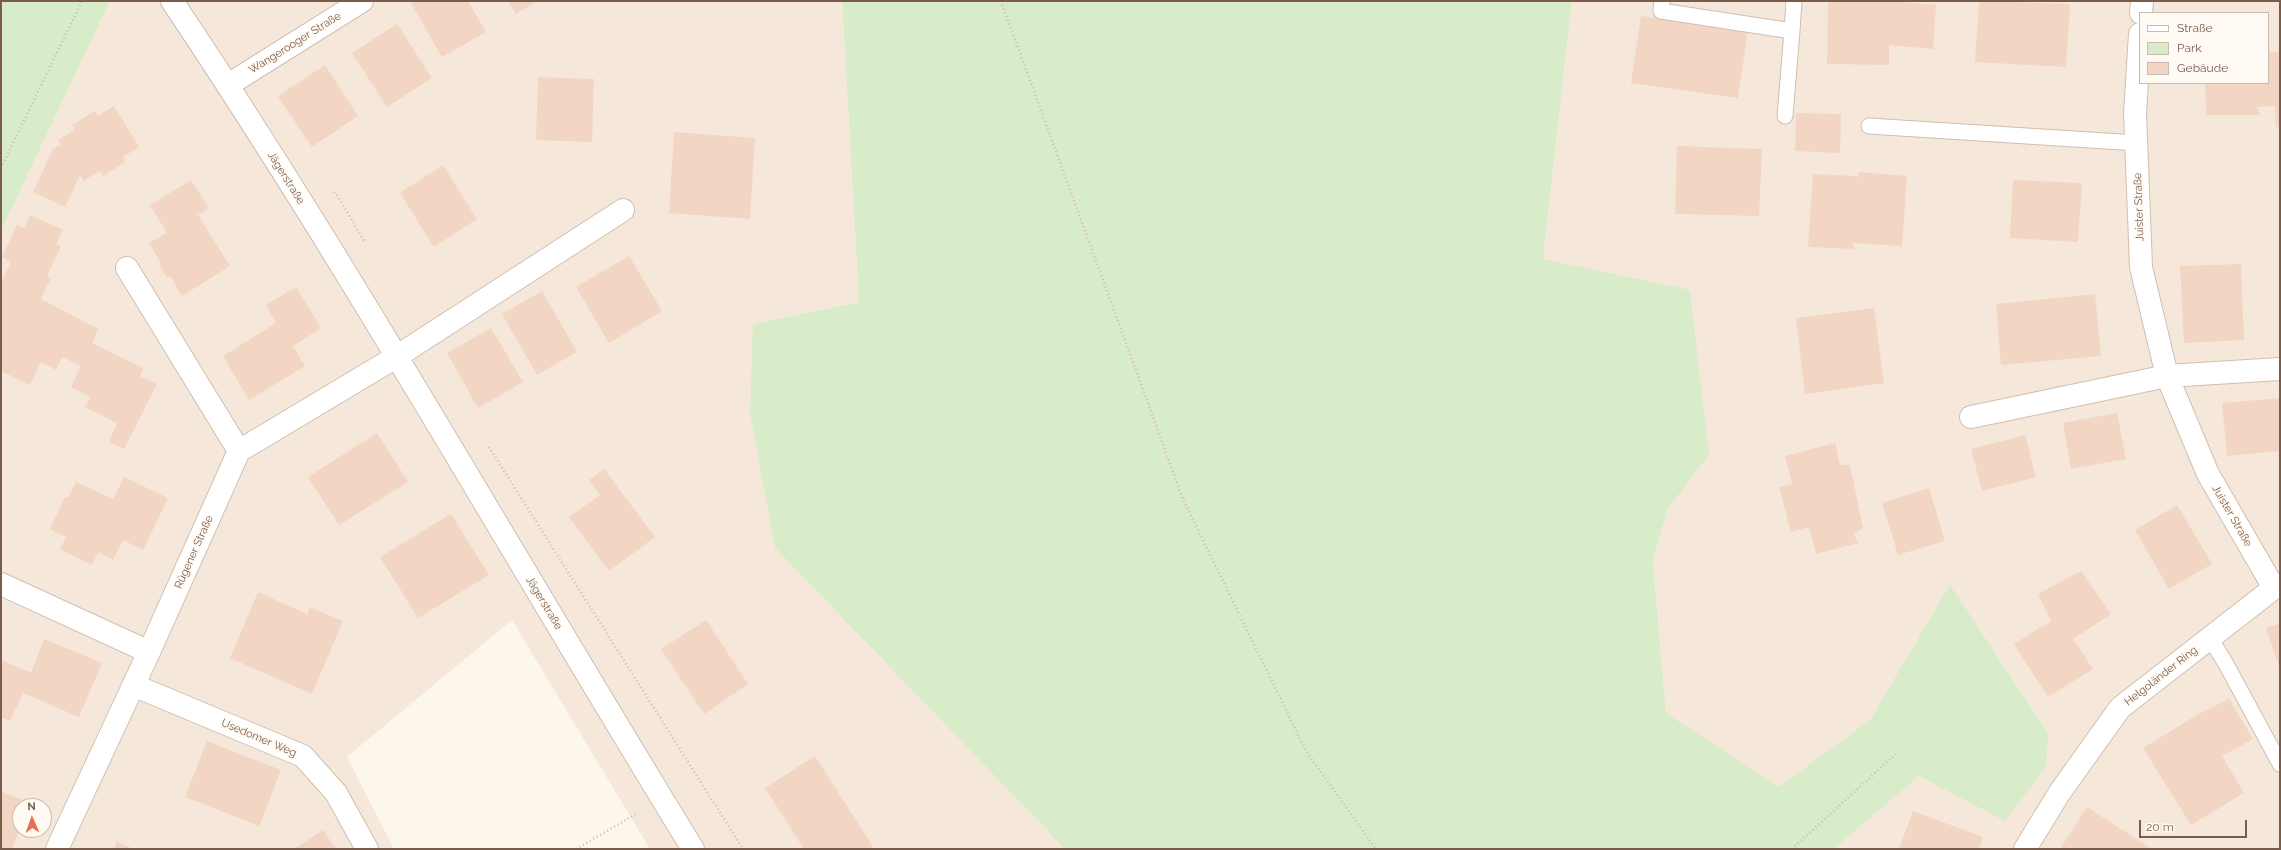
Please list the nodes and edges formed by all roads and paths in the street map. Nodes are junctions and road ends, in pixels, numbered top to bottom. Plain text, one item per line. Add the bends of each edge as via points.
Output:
1 (82, 1) edge
2 (172, 1) edge
3 (362, 1) edge
4 (1001, 1) edge
5 (1662, 1) edge
6 (1794, 1) edge
7 (2142, 1) edge
8 (2141, 12) edge
9 (1792, 31) junction
10 (2139, 50) edge
11 (228, 85) junction
12 (1785, 116) dead end
13 (1869, 126) dead end
14 (2137, 143) junction
15 (1, 168) edge
16 (623, 210) dead end
17 (127, 268) dead end
18 (396, 357) junction
19 (2280, 370) edge
20 (2167, 376) junction
21 (1971, 417) dead end
22 (239, 452) junction
23 (1, 584) edge
24 (2277, 587) edge
25 (2210, 638) junction
26 (149, 652) junction
27 (133, 686) junction
28 (1898, 752) dead end
29 (2280, 764) edge
30 (662, 798) junction
31 (57, 849) edge
32 (367, 849) edge
33 (576, 849) edge
34 (693, 849) edge
35 (1376, 849) edge
36 (1792, 849) edge
37 (2025, 849) edge

1 - 15 path
2 - 11 street, Jägerstraße
3 - 11 street, Wangerooger Straße
4 - 35 path via 1183,500 1306,751
5 - 9 lane via 1660,11
6 - 9 lane
7 - 8 street
9 - 12 lane
10 - 14 street, Juister Straße via 2135,113
11 - 18 street, Jägerstraße
13 - 14 lane
14 - 20 street, Juister Straße via 2142,267
16 - 18 street
17 - 22 street
18 - 22 street
18 - 30 street, Jägerstraße
19 - 20 street
20 - 21 street
20 - 24 street, Juister Straße via 2208,474
22 - 26 street, Rügener Straße
23 - 26 street
24 - 25 street, Helgoländer Ring
25 - 29 lane
25 - 37 street, Helgoländer Ring via 2120,708 2060,792
26 - 27 street, Rügener Straße
27 - 31 street, Rügener Straße
27 - 32 street, Usedomer Weg via 303,756 336,793
28 - 36 path
30 - 33 path
30 - 34 street, Jägerstraße

